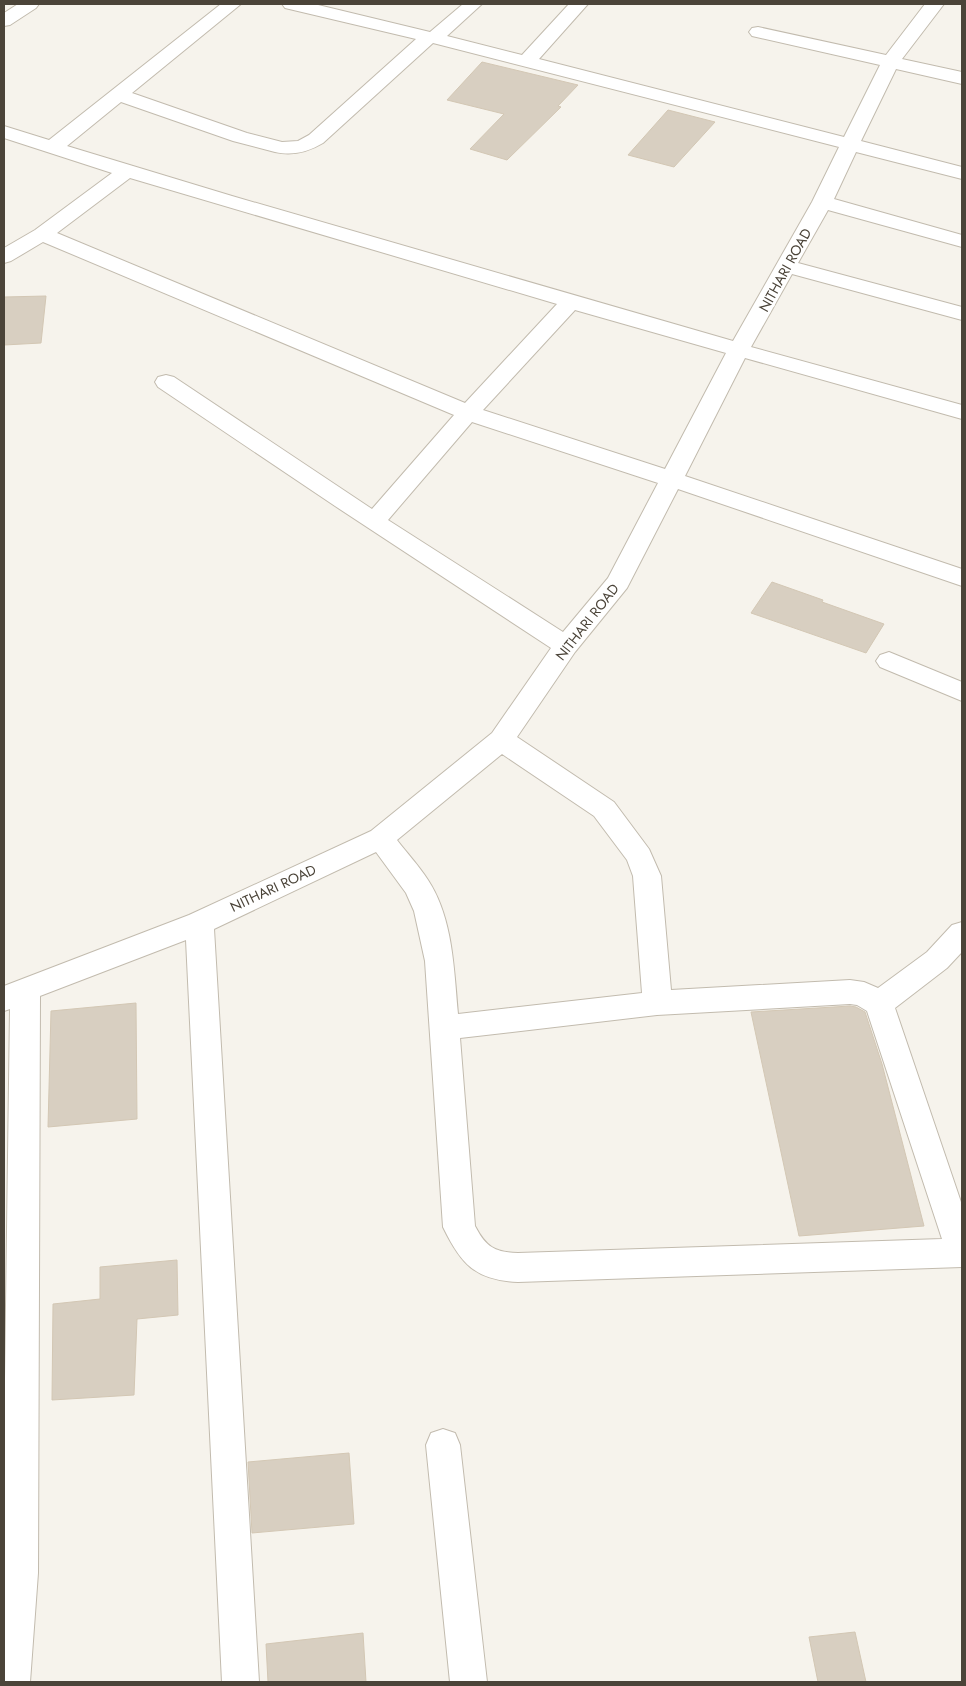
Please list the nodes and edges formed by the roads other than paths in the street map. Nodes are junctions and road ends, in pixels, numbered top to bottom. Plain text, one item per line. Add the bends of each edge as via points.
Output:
1 (30, 4) edge
2 (232, 4) edge
3 (291, 4) edge
4 (376, 4) edge
5 (473, 4) edge
6 (579, 4) edge
7 (935, 4) edge
8 (359, 19) junction
9 (4, 21) edge
10 (758, 32) dead end
11 (432, 38) junction
12 (891, 61) junction
13 (526, 62) junction
14 (962, 78) edge
15 (118, 95) junction
16 (4, 132) edge
17 (850, 144) junction
18 (52, 148) junction
19 (127, 171) junction
20 (962, 173) edge
21 (822, 202) junction
22 (42, 234) junction
23 (962, 241) edge
24 (4, 257) edge
25 (786, 266) junction
26 (570, 302) junction
27 (962, 314) edge
28 (738, 351) junction
29 (166, 382) dead end
30 (962, 412) edge
31 (468, 413) junction
32 (671, 478) junction
33 (375, 520) junction
34 (962, 578) edge
35 (566, 646) junction
36 (889, 661) dead end
37 (962, 692) edge
38 (500, 740) junction
39 (382, 838) junction
40 (199, 923) junction
41 (962, 933) edge
42 (14, 994) edge
43 (657, 1003) junction
44 (879, 1004) junction
45 (444, 1028) junction
46 (962, 1252) edge
47 (443, 1445) dead end
48 (11, 1682) edge
49 (240, 1682) edge
50 (469, 1682) edge

1 - 9 street
2 - 15 street
3 - 8 street
4 - 8 street
5 - 11 street
6 - 13 street
7 - 12 street, NITHARI ROAD
8 - 11 street
10 - 12 street
11 - 13 street
11 - 15 street via 316,139 302,147 282,148 240,137
12 - 14 street
12 - 17 street, NITHARI ROAD
13 - 17 street
15 - 18 street
16 - 18 street
17 - 20 street
17 - 21 street, NITHARI ROAD
18 - 19 street
19 - 22 street
19 - 26 street
21 - 23 street
21 - 25 street, NITHARI ROAD
22 - 24 street
22 - 31 street
25 - 27 street
25 - 28 street, NITHARI ROAD
26 - 28 street
26 - 31 street
28 - 30 street
28 - 32 street, NITHARI ROAD
29 - 33 street
31 - 32 street
31 - 33 street
32 - 34 street
32 - 35 street, NITHARI ROAD via 618,582
33 - 35 street
35 - 38 street, NITHARI ROAD
36 - 37 street
38 - 39 street, NITHARI ROAD
38 - 43 street via 604,809 639,856 648,876
39 - 40 street, NITHARI ROAD
39 - 45 street via 418,888 428,911 439,961
40 - 42 street, NITHARI ROAD
40 - 49 street
41 - 44 street via 937,960
42 - 48 street via 20,1573
43 - 44 street via 850,992 864,994
43 - 45 street
44 - 46 street
45 - 46 street via 459,1227 469,1247 485,1263 506,1268
47 - 50 street

